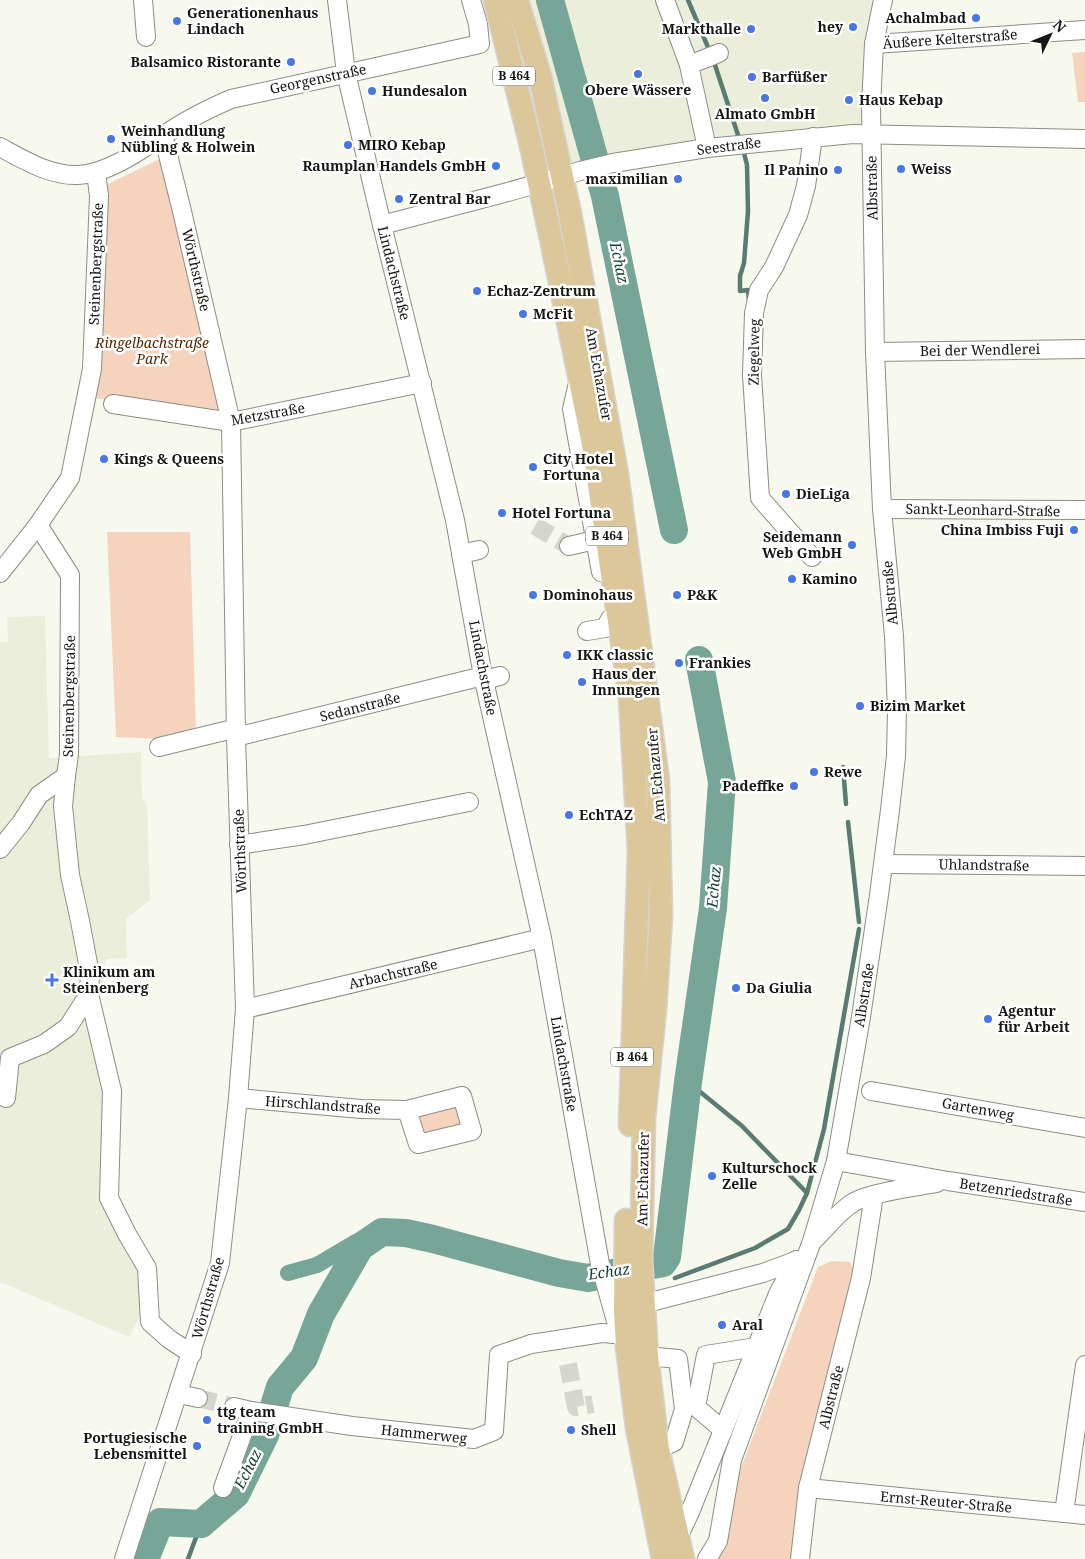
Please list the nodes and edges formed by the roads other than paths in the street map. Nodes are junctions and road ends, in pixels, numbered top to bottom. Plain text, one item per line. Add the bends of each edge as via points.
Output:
1 (143, 0) edge
2 (337, 0) edge
3 (471, 0) edge
4 (495, 0) edge
5 (517, 0) edge
6 (665, 0) edge
7 (883, 0) edge
8 (1085, 30) edge
9 (146, 36) dead end
10 (874, 44) junction
11 (713, 56) dead end
12 (688, 65) junction
13 (346, 73) junction
14 (872, 134) junction
15 (163, 135) junction
16 (813, 137) junction
17 (1085, 139) edge
18 (0, 147) edge
19 (707, 148) junction
20 (96, 172) junction
21 (570, 173) junction
22 (538, 183) junction
23 (382, 225) junction
24 (1085, 349) edge
25 (875, 352) junction
26 (580, 376) junction
27 (422, 383) junction
28 (114, 404) dead end
29 (231, 422) junction
30 (882, 509) junction
31 (1085, 510) edge
32 (38, 525) junction
33 (595, 540) junction
34 (569, 546) tunnel mouth
35 (479, 550) dead end
36 (461, 554) junction
37 (812, 557) dead end
38 (0, 572) edge
39 (610, 619) junction
40 (587, 631) dead end
41 (489, 678) junction
42 (630, 697) junction
43 (236, 732) junction
44 (159, 747) dead end
45 (66, 776) junction
46 (469, 802) dead end
47 (239, 845) junction
48 (0, 850) edge
49 (884, 864) junction
50 (1085, 866) edge
51 (542, 938) junction
52 (89, 994) junction
53 (244, 1009) junction
54 (871, 1091) dead end
55 (6, 1098) dead end
56 (238, 1098) junction
57 (407, 1110) dead end
58 (1085, 1128) edge
59 (836, 1161) junction
60 (948, 1181) junction
61 (831, 1182) junction
62 (874, 1195) junction
63 (1085, 1202) edge
64 (812, 1241) junction
65 (633, 1261) junction
66 (795, 1261) junction
67 (763, 1273) junction
68 (778, 1294) junction
69 (630, 1296) junction
70 (626, 1335) junction
71 (756, 1347) junction
72 (192, 1354) junction
73 (706, 1355) junction
74 (647, 1356) junction
75 (678, 1359) junction
76 (1085, 1365) edge
77 (178, 1394) junction
78 (198, 1398) tunnel mouth
79 (234, 1407) tunnel mouth
80 (254, 1412) junction
81 (723, 1430) junction
82 (658, 1449) junction
83 (223, 1488) dead end
84 (808, 1488) junction
85 (1064, 1513) junction
86 (1085, 1514) edge
87 (656, 1521) junction
88 (675, 1555) edge
89 (124, 1559) edge
90 (646, 1559) edge
91 (707, 1559) edge
92 (800, 1559) edge

1 - 9 street
2 - 13 street, Lindachstraße
3 - 13 street, Georgenstraße via 480,44
4 - 22 main road, Am Echazufer / B 464
5 - 21 main road, Am Echazufer / B 464
6 - 12 street
7 - 10 street, Albstraße
8 - 10 street, Äußere Kelterstraße
10 - 14 street, Albstraße
11 - 12 street
12 - 19 street
13 - 15 street, Georgenstraße via 231,99
13 - 23 street, Lindachstraße
14 - 16 street, Seestraße
14 - 17 street, Seestraße
14 - 25 street, Albstraße
15 - 20 street, Georgenstraße
15 - 29 street, Wörthstraße
16 - 19 street, Seestraße
16 - 37 street, Ziegelweg via 798,215 760,290 754,313 752,375 760,498
18 - 20 street, Georgenstraße via 58,173
19 - 21 street, Seestraße
20 - 32 street, Steinenbergstraße via 99,196 92,369 70,478
21 - 22 street, Seestraße
21 - 65 main road, Am Echazufer / B 464 via 570,213 617,474 658,780 662,916
22 - 23 street, Seestraße
22 - 26 main road, Am Echazufer / B 464
23 - 27 street, Lindachstraße
24 - 25 street, Bei der Wendlerei
25 - 30 street, Albstraße
26 - 33 street via 572,409
26 - 42 main road, Am Echazufer / B 464
27 - 29 street, Metzstraße
27 - 36 street, Lindachstraße
28 - 29 street, Metzstraße
29 - 43 street, Wörthstraße
30 - 31 street, Sankt-Leonhard-Straße
30 - 49 street, Albstraße via 894,636 897,710 896,756
32 - 38 street, Steinenbergstraße
32 - 45 street, Steinenbergstraße via 70,575 69,755
33 - 34 street
33 - 39 street
35 - 36 street
36 - 41 street, Lindachstraße
39 - 40 street via 605,628
39 - 42 street
41 - 43 street, Sedanstraße
41 - 51 street, Lindachstraße
42 - 65 main road, Am Echazufer / B 464 via 639,851
43 - 44 street, Sedanstraße
43 - 47 street, Wörthstraße
45 - 48 street, Steinenbergstraße via 39,795
45 - 52 street via 63,806 70,875 90,974
46 - 47 street
47 - 53 street, Wörthstraße
49 - 50 street, Uhlandstraße
49 - 59 street, Albstraße
51 - 53 street, Arbachstraße
51 - 69 street, Lindachstraße via 600,1264
52 - 55 street via 68,1027 44,1044 10,1058
52 - 72 street via 112,1091 109,1198 147,1268 150,1322
53 - 56 street, Wörthstraße
54 - 58 street, Gartenweg
56 - 57 street, Hirschlandstraße
56 - 72 street, Wörthstraße via 220,1263
59 - 60 street, Betzenriedstraße
59 - 61 street, Albstraße
60 - 62 street, Betzenriedstraße
60 - 63 street, Betzenriedstraße
61 - 64 street, Albstraße
61 - 66 street, Albstraße
62 - 64 street, Albstraße via 844,1210
62 - 84 street, Albstraße via 861,1278
64 - 91 street, Albstraße via 732,1460 718,1540
65 - 69 main road, Am Echazufer / B 464
66 - 67 street
66 - 68 street, Albstraße
67 - 68 street
67 - 69 street
68 - 71 street, Albstraße
69 - 70 main road, Am Echazufer / B 464
69 - 74 main road, Am Echazufer / B 464
70 - 80 street, Hammerweg via 584,1335 530,1344 499,1355 494,1431 474,1439
70 - 87 main road, Am Echazufer / B 464 via 637,1428
71 - 73 street
71 - 81 street, Albstraße
72 - 77 street, Wörthstraße
73 - 75 street
73 - 81 street via 696,1407
74 - 75 street
74 - 82 main road, Am Echazufer / B 464
75 - 82 street via 684,1409 674,1442
76 - 85 street
77 - 78 street
77 - 89 street, Wörthstraße
79 - 80 street
80 - 83 street
81 - 88 street, Albstraße
82 - 88 main road, Am Echazufer / B 464
84 - 85 street, Ernst-Reuter-Straße
84 - 92 street, Albstraße
85 - 86 street, Ernst-Reuter-Straße
87 - 88 main road, Am Echazufer / B 464
87 - 90 main road

